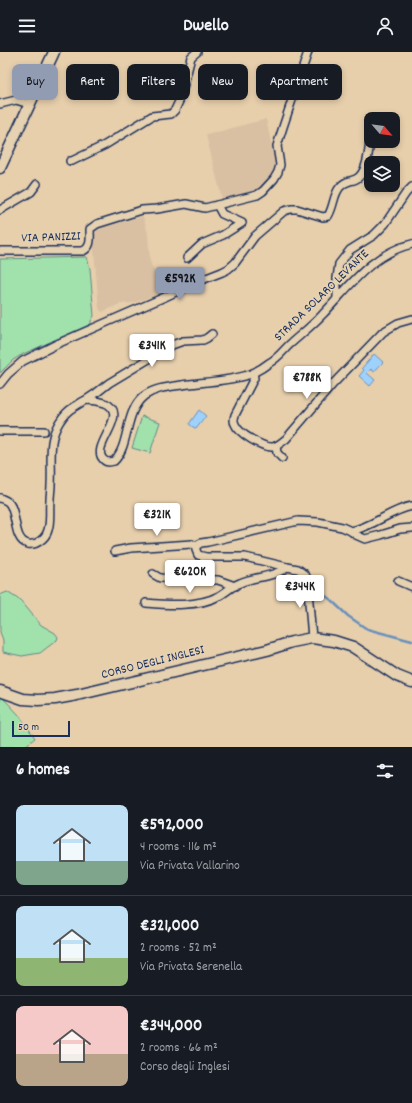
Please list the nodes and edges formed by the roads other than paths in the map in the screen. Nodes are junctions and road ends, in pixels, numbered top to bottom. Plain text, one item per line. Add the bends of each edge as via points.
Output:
1 (54, 52) edge
2 (197, 52) edge
3 (308, 52) edge
4 (0, 104) edge
5 (29, 104) junction
6 (369, 148) edge
7 (70, 160) dead end
8 (0, 168) edge
9 (37, 184) dead end
10 (412, 187) edge
11 (217, 205) junction
12 (0, 210) edge
13 (412, 244) edge
14 (0, 251) edge
15 (187, 258) dead end
16 (337, 299) junction
17 (412, 319) edge
18 (212, 334) dead end
19 (253, 373) junction
20 (0, 384) edge
21 (86, 400) junction
22 (0, 431) edge
23 (44, 432) dead end
24 (276, 446) junction
25 (282, 458) dead end
26 (0, 498) edge
27 (412, 506) edge
28 (412, 528) edge
29 (351, 531) junction
30 (196, 546) junction
31 (115, 551) dead end
32 (287, 567) junction
33 (153, 574) dead end
34 (398, 581) dead end
35 (235, 586) junction
36 (412, 587) edge
37 (146, 603) dead end
38 (312, 638) junction
39 (412, 682) edge
40 (0, 691) edge

1 - 5 main road
2 - 7 street via 191,57 181,97 171,114 152,116 105,146
3 - 11 street, VIA PANIZZI via 282,127 277,146 280,165 274,179 257,195
4 - 5 street via 16,100
5 - 8 main road
6 - 20 street via 363,172 356,179 340,186 328,216 296,209 284,211 256,236 228,269 30,357 8,374
9 - 12 street via 31,192
10 - 16 street via 385,224 374,235 350,250 339,264
11 - 14 street, VIA PANIZZI via 205,208 186,204 142,210 97,224 90,230 90,245 83,251
11 - 15 street via 222,214 242,222 223,235 202,244
13 - 16 street, STRADA SOLARO LEVANTE via 374,260
16 - 19 street, STRADA SOLARO LEVANTE via 271,363
17 - 24 street via 398,323 383,332 286,439
18 - 21 street via 203,340 172,344
19 - 21 street, STRADA SOLARO LEVANTE via 223,380 163,387 143,397 134,409 120,455 109,462 100,454 112,424 112,409 103,402
19 - 24 street via 254,378 235,415 235,425 241,433 253,440 266,446
21 - 26 street via 68,410 52,440 49,523 45,537 33,544 27,544 20,539 12,507 9,502
22 - 23 street
24 - 25 street via 277,453
27 - 29 street via 391,512
28 - 29 street via 364,539
29 - 30 street via 318,522 298,521
30 - 31 street via 192,544
30 - 32 street via 198,555 206,557 245,557
32 - 35 street via 271,575
32 - 38 street via 298,569 307,579
33 - 35 street via 160,578 218,580
34 - 36 street
35 - 37 street via 218,597 193,604
38 - 39 main road, CORSO DEGLI INGLESI via 353,647 397,676
38 - 40 main road, CORSO DEGLI INGLESI via 54,699 23,699

